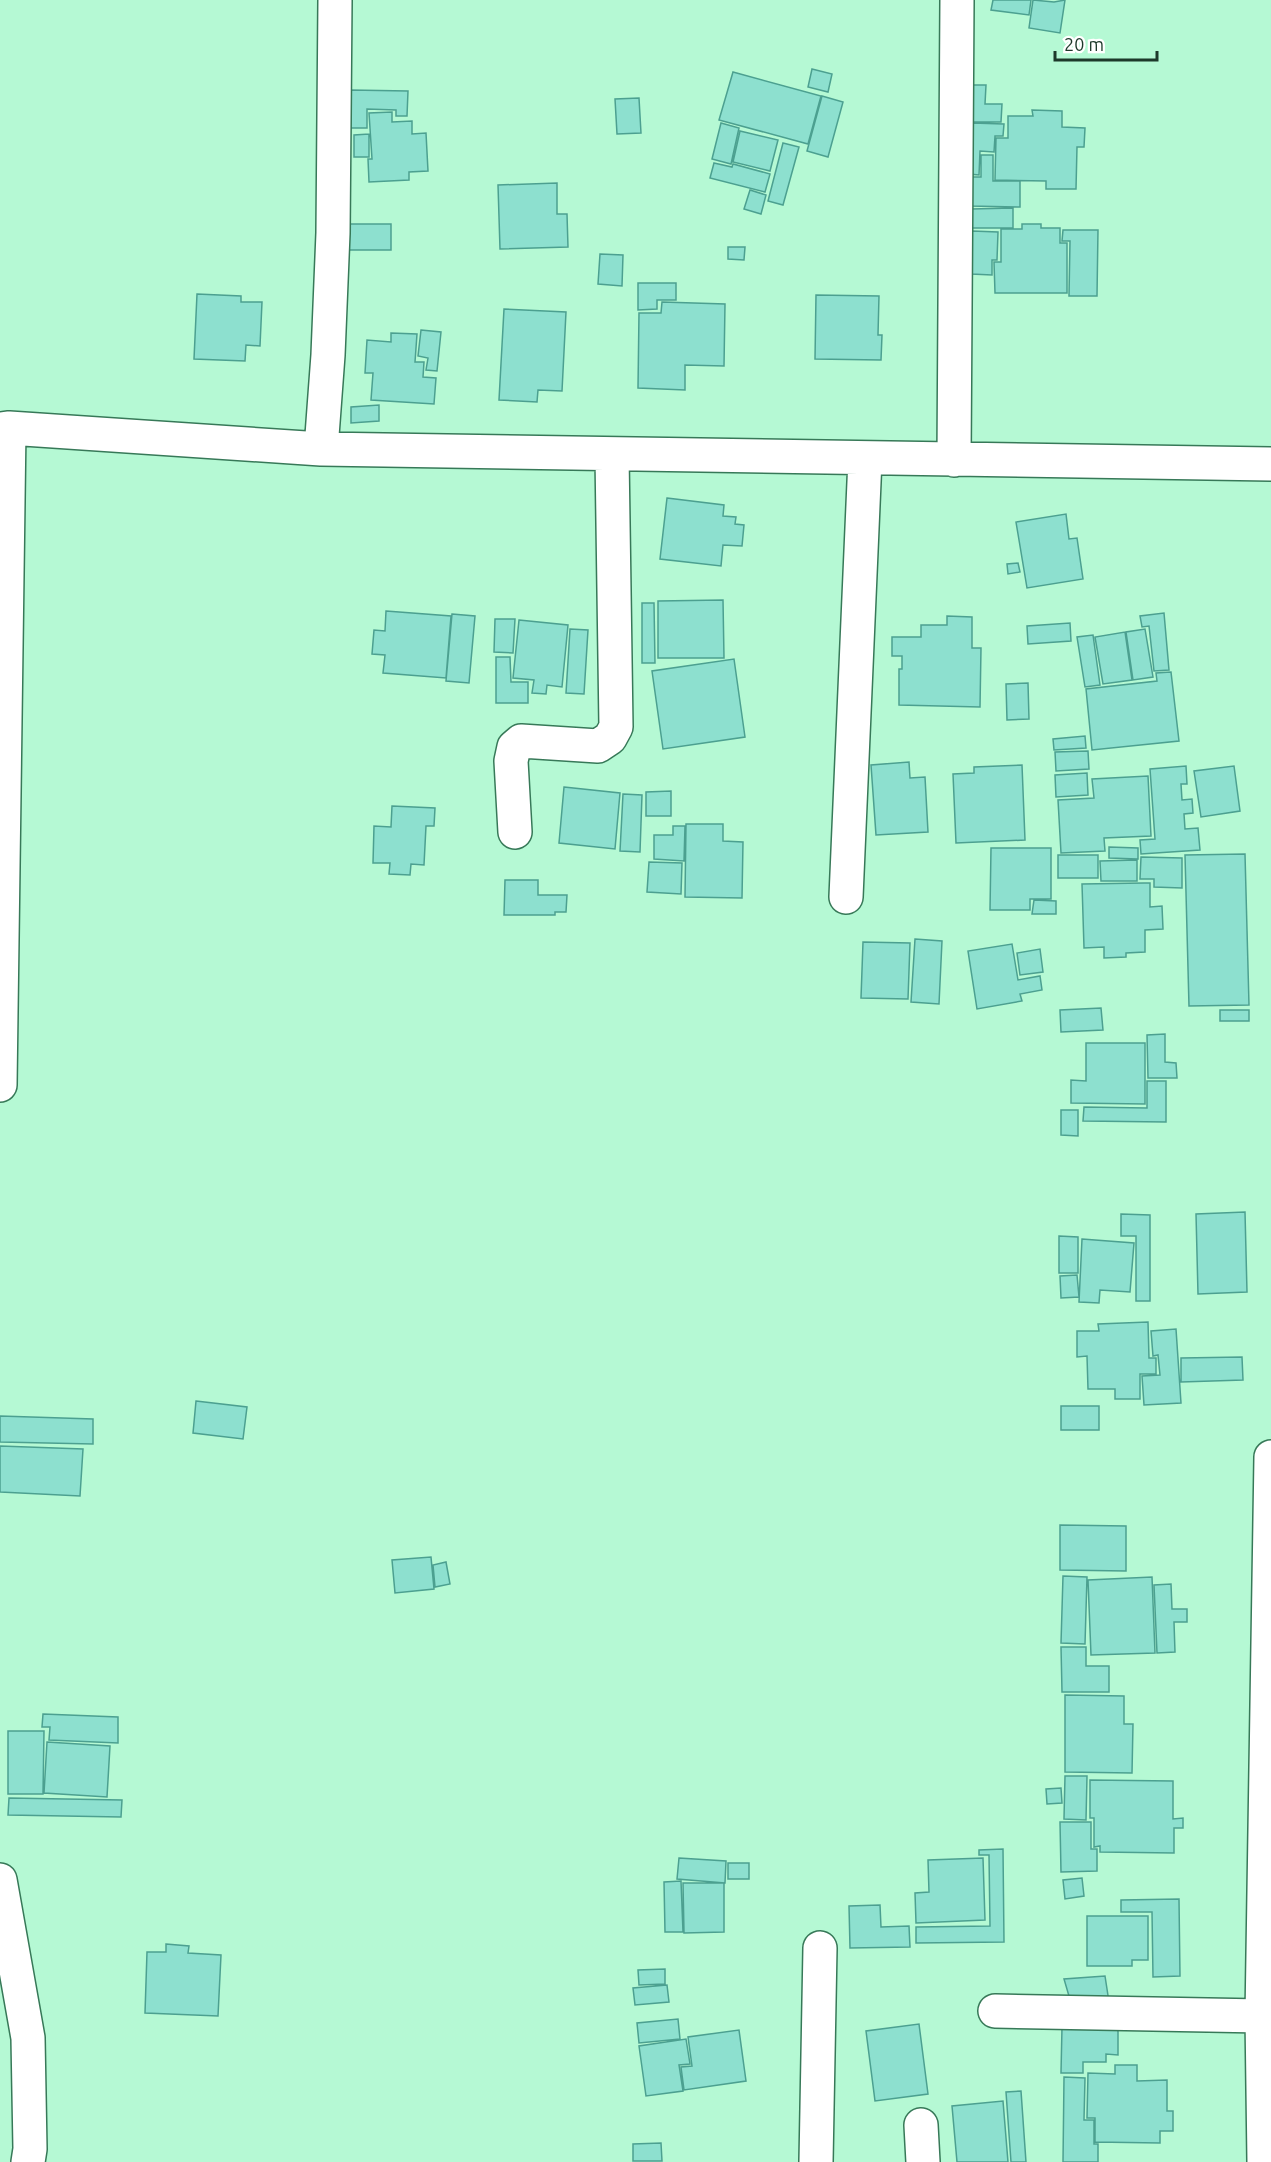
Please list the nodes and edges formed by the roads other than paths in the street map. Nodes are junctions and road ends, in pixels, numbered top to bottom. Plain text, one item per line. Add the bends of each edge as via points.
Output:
1 (335, 0) edge
2 (957, 0) edge
3 (5, 428) edge
4 (321, 449) junction
5 (612, 455) junction
6 (865, 459) junction
7 (954, 460) junction
8 (1271, 464) edge
9 (516, 832) dead end
10 (846, 897) dead end
11 (0, 1085) edge
12 (1271, 1456) edge
13 (0, 1880) edge
14 (820, 1948) dead end
15 (995, 2012) dead end
16 (1262, 2016) junction
17 (921, 2125) dead end
18 (28, 2162) edge
19 (816, 2162) edge
20 (923, 2162) edge
21 (1264, 2162) edge

1 - 4 street via 333,233
2 - 7 street
3 - 4 street
3 - 11 street
4 - 5 street
5 - 6 street
5 - 9 street via 616,727 610,738 598,746 521,741 514,747 511,761
6 - 7 street
6 - 10 street
7 - 8 street
12 - 16 street
13 - 18 street via 28,2038
14 - 19 street
15 - 16 street
16 - 21 street
17 - 20 street

